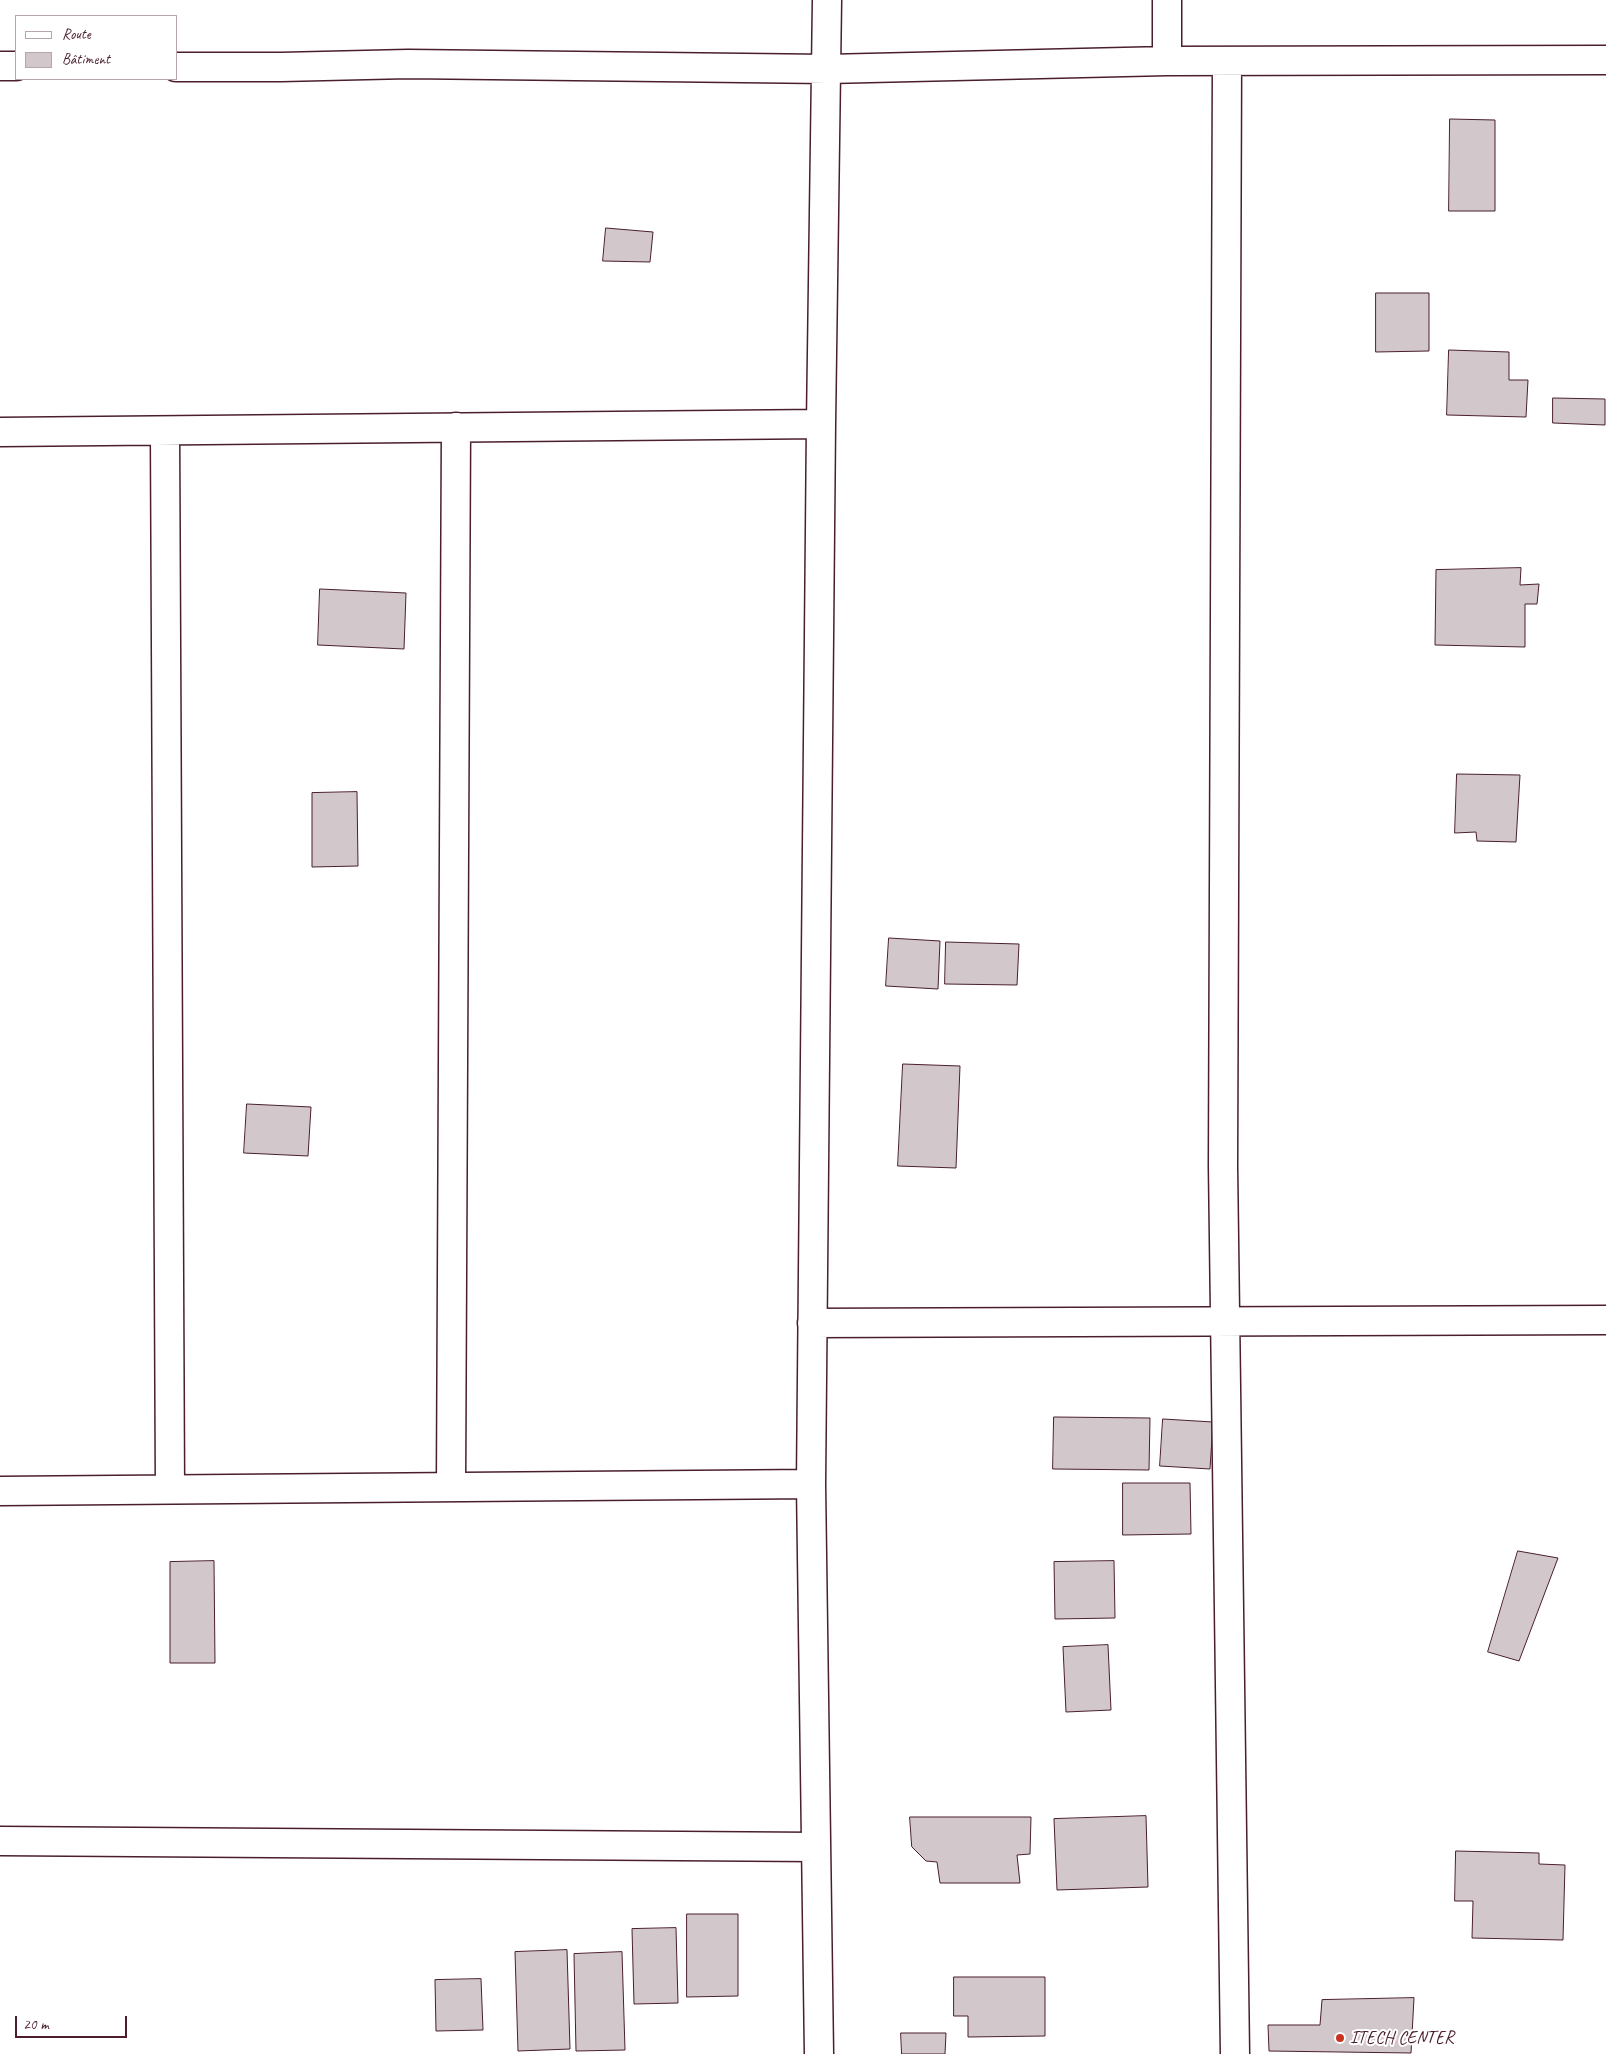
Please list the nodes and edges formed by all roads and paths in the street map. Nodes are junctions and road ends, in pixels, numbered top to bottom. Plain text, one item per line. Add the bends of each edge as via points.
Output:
1 (827, 0) edge
2 (1167, 0) edge
3 (1606, 60) edge
4 (1167, 61) junction
5 (1228, 61) junction
6 (0, 66) edge
7 (15, 66) edge
8 (178, 67) edge
9 (827, 69) junction
10 (821, 424) junction
11 (456, 427) junction
12 (165, 431) junction
13 (0, 432) edge
14 (1606, 1320) edge
15 (1224, 1321) junction
16 (812, 1323) junction
17 (811, 1484) junction
18 (451, 1487) junction
19 (170, 1489) junction
20 (0, 1491) edge
21 (0, 1841) edge
22 (815, 1847) junction
23 (820, 2054) edge
24 (1235, 2054) edge

1 - 9 street
2 - 4 street
3 - 5 street
4 - 5 street
4 - 9 street
5 - 15 street
6 - 7 street
8 - 9 street via 408,64
9 - 10 street
10 - 11 street
10 - 16 street
11 - 12 street
11 - 18 street
12 - 13 street
12 - 19 street
14 - 15 street
15 - 16 street
15 - 24 street
16 - 17 street
17 - 18 street
17 - 22 street
18 - 19 street
19 - 20 street
21 - 22 street
22 - 23 street

